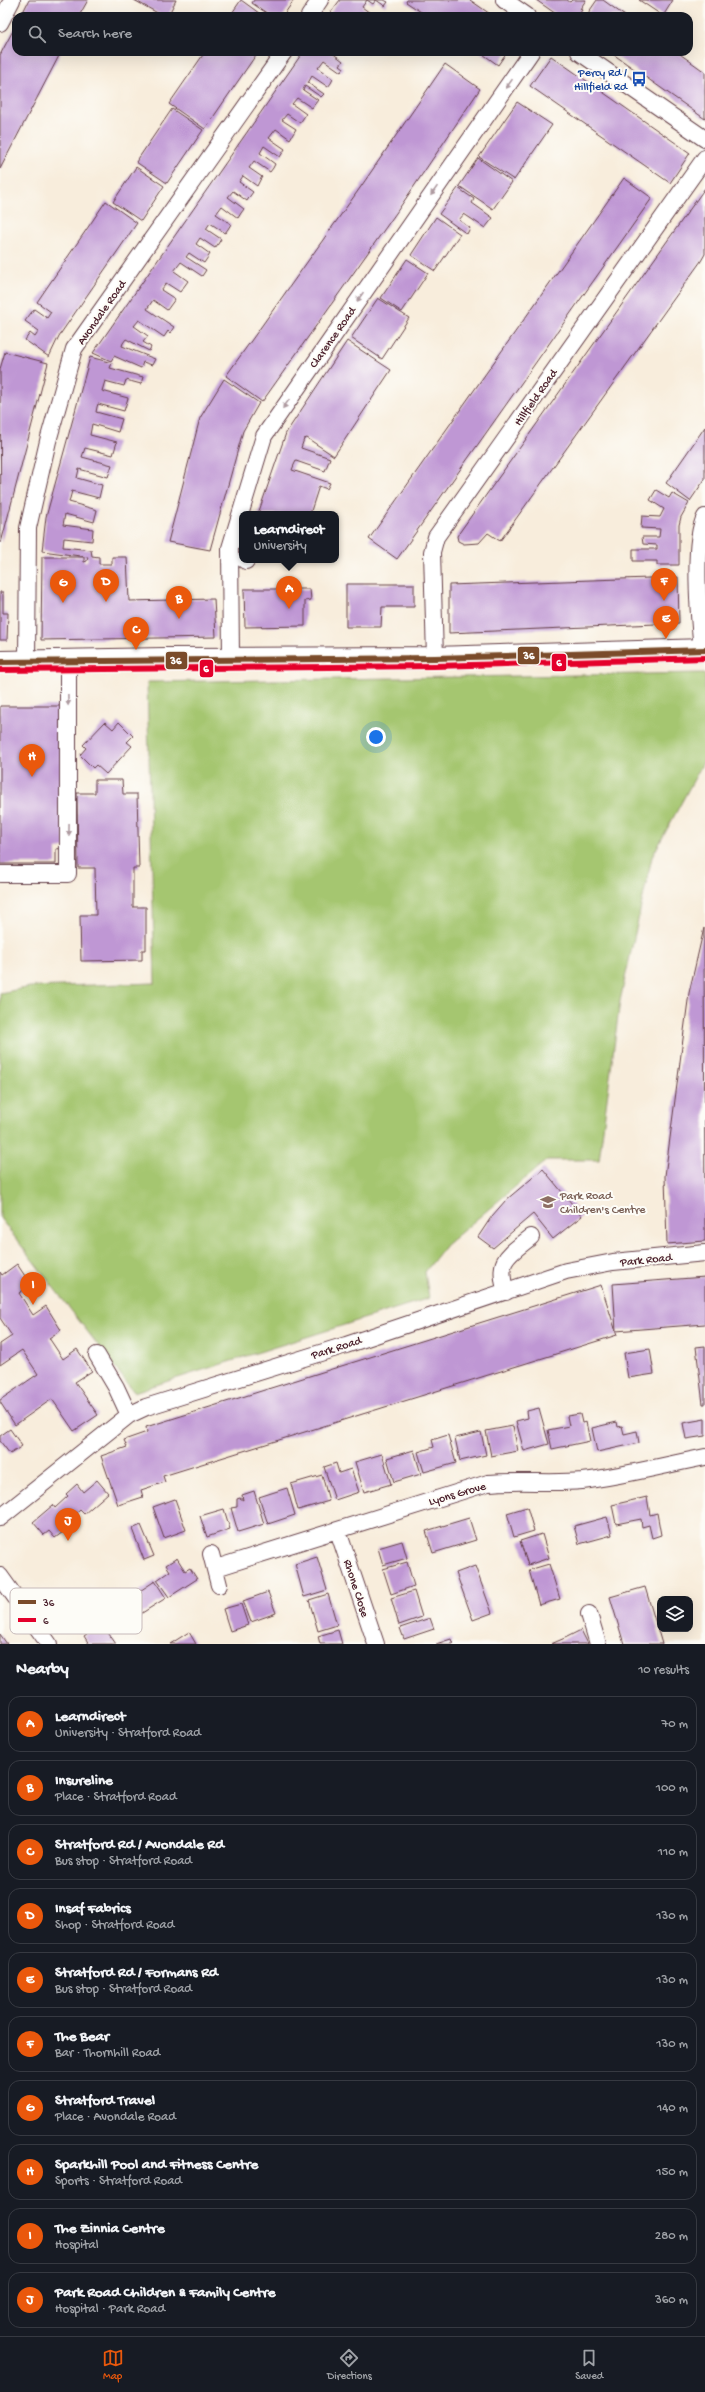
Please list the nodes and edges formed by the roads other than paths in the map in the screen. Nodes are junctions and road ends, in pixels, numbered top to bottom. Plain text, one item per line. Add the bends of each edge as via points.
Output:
1 (12, 0) edge
2 (320, 0) edge
3 (504, 0) edge
4 (312, 12) edge
5 (521, 12) edge
6 (1, 20) edge
7 (281, 56) edge
8 (528, 56) edge
9 (585, 56) edge
10 (705, 139) edge
11 (705, 158) edge
12 (241, 511) edge
13 (705, 517) edge
14 (239, 518) edge
15 (230, 548) junction
16 (239, 556) edge
17 (703, 650) edge
18 (435, 658) junction
19 (231, 659) junction
20 (68, 661) junction
21 (0, 662) edge
22 (27, 663) junction
23 (0, 874) edge
24 (531, 1237) dead end
25 (705, 1253) edge
26 (506, 1292) junction
27 (96, 1355) dead end
28 (129, 1415) junction
29 (705, 1457) edge
30 (0, 1518) edge
31 (338, 1531) junction
32 (0, 1576) edge
33 (219, 1585) dead end
34 (10, 1590) edge
35 (589, 1614) dead end
36 (42, 1634) edge
37 (49, 1644) edge
38 (376, 1644) edge
39 (598, 1644) edge

1 - 6 street
2 - 4 street
3 - 5 street
7 - 22 street, Avondale Road via 74,349 48,441 28,528
8 -> 12 street, Clarence Road via 264,436
9 - 10 street
11 - 18 street, Hillfield Road via 436,537 432,552
13 - 17 street via 700,527 698,545
14 -> 15 street, Clarence Road
15 - 16 street
15 - 19 street, Clarence Road
17 - 18 highway
18 - 19 highway
19 - 20 highway
20 - 22 highway
20 -> 23 street via 68,874
21 - 22 highway
24 - 26 street via 512,1252 504,1263 501,1274
25 - 26 street, Park Road via 590,1266 566,1271
26 - 28 street, Park Road via 346,1345 177,1396
27 - 28 street via 116,1387
28 - 30 street, Park Road
29 - 31 street, Lyons Grove via 583,1481 505,1480 488,1483
31 - 33 street, Lyons Grove via 213,1561
31 - 38 street, Rhone Close
32 - 34 street
35 - 39 street
36 - 37 street

